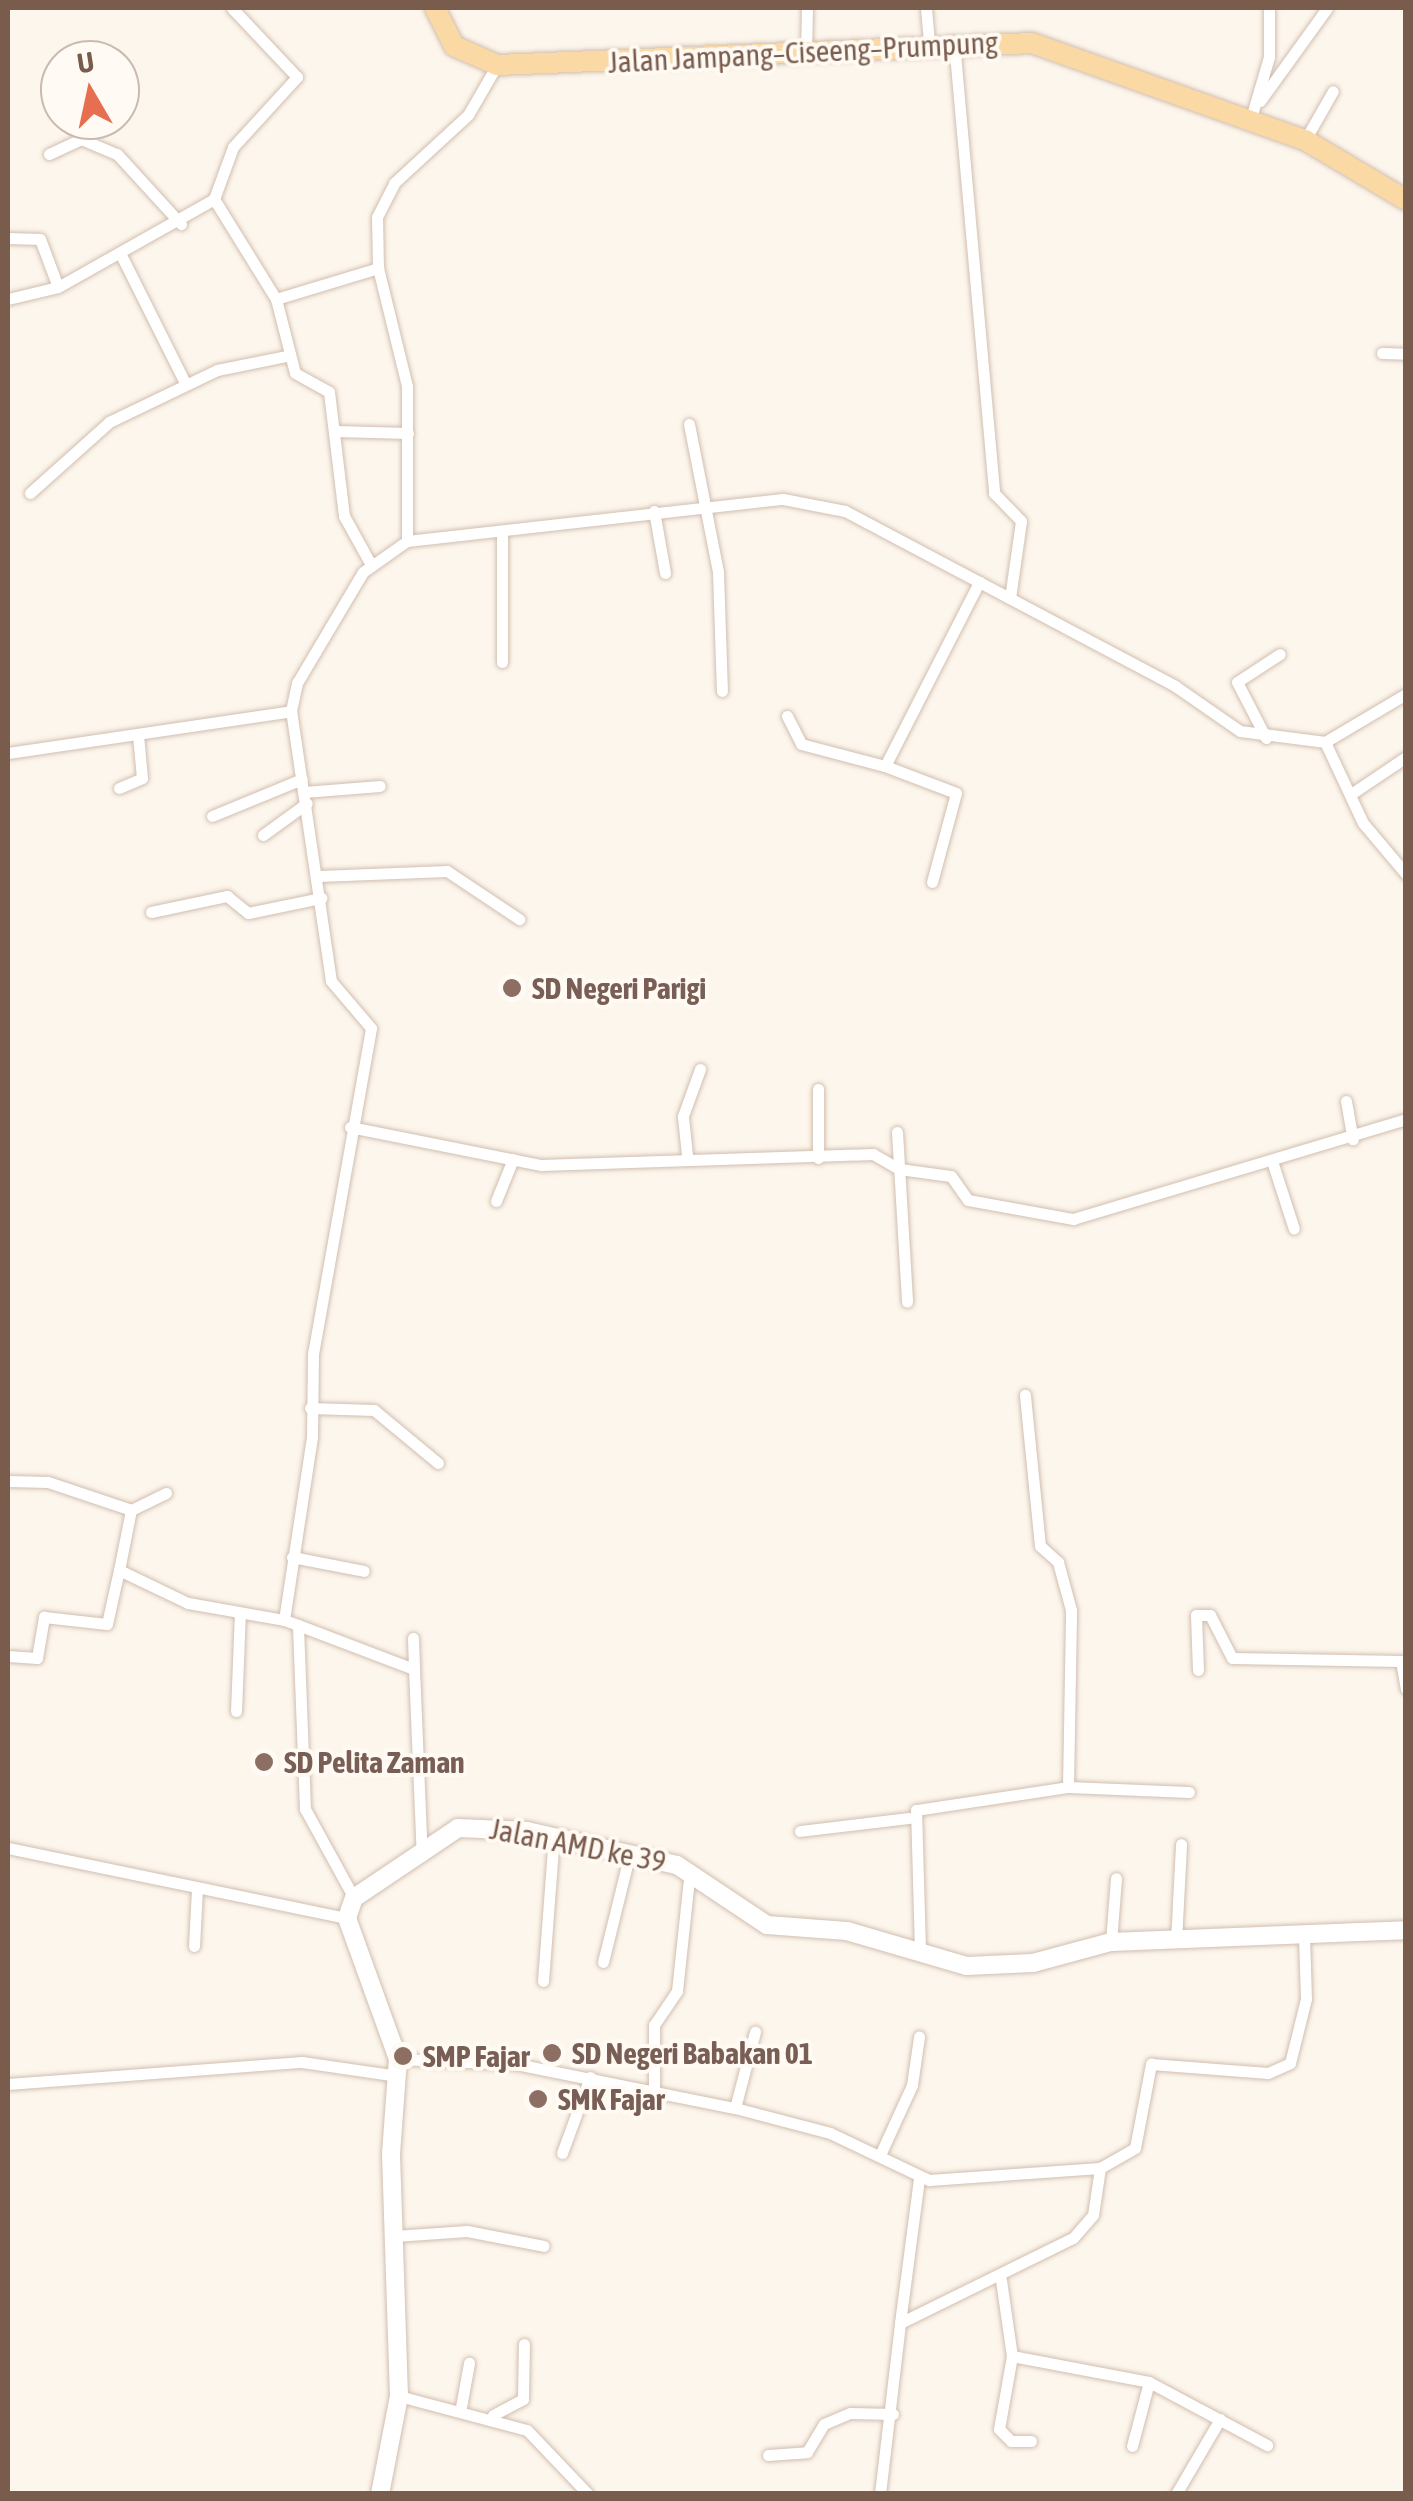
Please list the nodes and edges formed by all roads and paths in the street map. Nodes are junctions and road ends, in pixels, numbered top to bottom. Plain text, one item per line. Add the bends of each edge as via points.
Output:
1 (232, 8) edge
2 (435, 8) edge
3 (806, 8) edge
4 (926, 8) edge
5 (1269, 8) edge
6 (1328, 8) edge
7 (954, 42) junction
8 (929, 44) junction
9 (806, 52) junction
10 (497, 64) junction
11 (1333, 91) dead end
12 (1256, 110) junction
13 (1305, 140) junction
14 (49, 154) dead end
15 (214, 200) junction
16 (1406, 200) edge
17 (181, 224) junction
18 (8, 238) edge
19 (122, 257) junction
20 (378, 268) junction
21 (58, 287) junction
22 (8, 299) edge
23 (276, 299) junction
24 (1382, 353) dead end
25 (1406, 354) edge
26 (286, 356) junction
27 (185, 383) junction
28 (689, 424) dead end
29 (335, 431) junction
30 (408, 433) junction
31 (30, 494) dead end
32 (705, 506) junction
33 (654, 512) junction
34 (502, 534) junction
35 (407, 541) junction
36 (370, 563) junction
37 (665, 572) dead end
38 (979, 582) junction
39 (1010, 598) junction
40 (1280, 654) dead end
41 (502, 662) dead end
42 (722, 691) dead end
43 (1406, 694) edge
44 (290, 711) junction
45 (787, 716) dead end
46 (138, 735) junction
47 (1266, 738) junction
48 (1325, 742) junction
49 (8, 753) edge
50 (1406, 757) edge
51 (884, 766) junction
52 (380, 786) dead end
53 (120, 788) dead end
54 (305, 792) junction
55 (1351, 794) junction
56 (212, 816) dead end
57 (263, 835) dead end
58 (1406, 874) edge
59 (319, 876) junction
60 (932, 882) dead end
61 (321, 898) junction
62 (152, 912) dead end
63 (519, 919) dead end
64 (700, 1068) dead end
65 (818, 1089) dead end
66 (1346, 1101) dead end
67 (1406, 1118) edge
68 (350, 1127) junction
69 (897, 1132) dead end
70 (1353, 1140) junction
71 (687, 1155) junction
72 (818, 1158) junction
73 (513, 1159) junction
74 (1272, 1162) junction
75 (899, 1169) junction
76 (496, 1200) dead end
77 (1294, 1229) dead end
78 (907, 1302) dead end
79 (1025, 1395) dead end
80 (310, 1408) junction
81 (438, 1464) dead end
82 (8, 1481) edge
83 (166, 1493) dead end
84 (131, 1510) junction
85 (292, 1557) junction
86 (120, 1570) junction
87 (364, 1571) dead end
88 (240, 1613) junction
89 (284, 1620) junction
90 (298, 1625) junction
91 (413, 1638) dead end
92 (8, 1656) edge
93 (1403, 1661) edge
94 (414, 1668) junction
95 (1198, 1670) dead end
96 (1406, 1689) edge
97 (236, 1711) dead end
98 (1068, 1787) junction
99 (1190, 1792) dead end
100 (909, 1818) junction
101 (800, 1831) dead end
102 (554, 1835) junction
103 (1181, 1844) dead end
104 (8, 1848) edge
105 (630, 1853) junction
106 (422, 1856) junction
107 (690, 1870) junction
108 (1116, 1878) dead end
109 (197, 1889) junction
110 (354, 1898) junction
111 (347, 1918) junction
112 (1406, 1930) edge
113 (1304, 1936) junction
114 (1176, 1941) junction
115 (1111, 1942) junction
116 (194, 1946) dead end
117 (920, 1951) junction
118 (603, 1962) dead end
119 (543, 1982) dead end
120 (756, 2032) dead end
121 (919, 2038) dead end
122 (398, 2068) junction
123 (590, 2077) junction
124 (8, 2084) edge
125 (654, 2095) junction
126 (735, 2108) junction
127 (562, 2153) dead end
128 (880, 2155) junction
129 (1100, 2168) junction
130 (919, 2178) junction
131 (395, 2236) junction
132 (544, 2246) dead end
133 (1001, 2280) junction
134 (900, 2323) junction
135 (524, 2344) dead end
136 (1012, 2356) junction
137 (469, 2364) dead end
138 (1149, 2382) junction
139 (400, 2396) junction
140 (461, 2407) junction
141 (894, 2414) junction
142 (493, 2415) junction
143 (1220, 2420) junction
144 (1031, 2441) dead end
145 (1267, 2445) dead end
146 (1132, 2446) dead end
147 (768, 2455) dead end
148 (380, 2494) edge
149 (588, 2494) edge
150 (880, 2494) edge
151 (1176, 2494) edge

1 - 15 street via 297,77 234,147
2 - 10 main road, Jalan Jampang–Ciseeng–Prumpung via 454,46
3 - 9 street
4 - 8 street
5 - 12 street
6 - 12 street
7 - 8 main road, Jalan Jampang–Ciseeng–Prumpung
7 - 12 main road, Jalan Jampang–Ciseeng–Prumpung via 1032,43
7 - 39 street via 994,493 1020,518
8 - 9 main road, Jalan Jampang–Ciseeng–Prumpung
9 - 10 main road, Jalan Jampang–Ciseeng–Prumpung
10 - 20 street via 468,115 387,193 376,222
11 - 13 street
12 - 13 main road, Jalan Jampang–Ciseeng–Prumpung
13 - 16 main road, Jalan Jampang–Ciseeng–Prumpung
14 - 17 street via 81,140 117,154
15 - 17 street
15 - 23 street
17 - 19 street
18 - 21 street via 40,239
19 - 21 street
19 - 27 street
20 - 23 street
20 - 30 street via 406,368
21 - 22 street
23 - 26 street
24 - 25 street
26 - 27 street
26 - 29 street via 295,373 326,386
27 - 31 street via 86,436
28 - 32 street
29 - 30 street
29 - 36 street via 344,516
30 - 35 street
32 - 33 street
32 - 38 street via 809,500 866,520
32 - 42 street
33 - 34 street
33 - 37 street
34 - 35 street
34 - 41 street
35 - 36 street
36 - 44 street via 297,682
38 - 39 street
38 - 51 street
39 - 47 street
40 - 47 street via 1237,682
43 - 48 street
44 - 46 street
44 - 54 street
45 - 51 street via 801,744
46 - 49 street
46 - 53 street via 142,778
47 - 48 street
48 - 55 street
50 - 55 street
51 - 60 street via 956,793
52 - 54 street
54 - 56 street
54 - 57 street
54 - 59 street
55 - 58 street
59 - 61 street
59 - 63 street via 446,872
61 - 62 street via 248,913 230,896
61 - 68 street via 331,982 371,1028
64 - 71 street via 683,1116
65 - 72 street
66 - 70 street
67 - 70 street
68 - 73 street
68 - 80 street
69 - 75 street
70 - 74 street
71 - 72 street
71 - 73 street
72 - 75 street via 873,1154
73 - 76 street
74 - 75 street via 1072,1219 968,1200 951,1176
74 - 77 street
75 - 78 street
79 - 98 street via 1040,1546 1060,1566 1071,1610
80 - 81 street via 374,1410
80 - 85 street
82 - 84 street via 48,1482
83 - 84 street
84 - 86 street
85 - 87 street
85 - 89 street
86 - 88 street via 176,1599
86 - 92 street via 107,1624 44,1618 37,1658
88 - 89 street
88 - 97 street
89 - 90 street
90 - 94 street
90 - 110 street via 305,1809
91 - 94 street
93 - 95 street via 1232,1658 1220,1625 1196,1615
93 - 96 street
94 - 106 street
98 - 99 street
98 - 100 street via 926,1806
100 - 101 street
100 - 117 street
102 - 105 street, Jalan AMD ke 39
102 - 106 street, Jalan AMD ke 39 via 465,1825
102 - 119 street
103 - 114 street
104 - 109 street
105 - 107 street, Jalan AMD ke 39
105 - 118 street
106 - 110 street, Jalan AMD ke 39
107 - 117 street, Jalan AMD ke 39 via 767,1924 848,1931
107 - 125 street via 677,1991 654,2024
108 - 115 street
109 - 111 street
109 - 116 street
110 - 111 street
111 - 122 street
112 - 113 street, Jalan AMD ke 39
113 - 114 street, Jalan AMD ke 39
113 - 129 street via 1306,1999 1290,2063 1268,2073 1151,2064 1134,2148
114 - 115 street, Jalan AMD ke 39
115 - 117 street, Jalan AMD ke 39 via 1018,1966 967,1966
120 - 126 street
121 - 128 street via 912,2085
122 - 123 street
122 - 124 street via 302,2062
122 - 131 street
123 - 125 street
123 - 127 street
125 - 126 street
126 - 128 street
128 - 130 street
129 - 130 street
129 - 133 street via 1088,2225
130 - 134 street
131 - 132 street via 468,2231
131 - 139 street
133 - 134 street
133 - 136 street
134 - 141 street
135 - 142 street via 523,2399
136 - 138 street
136 - 144 street via 998,2429 1012,2442
137 - 140 street
138 - 143 street
138 - 146 street
139 - 140 street
139 - 148 street
140 - 142 street
141 - 147 street via 850,2413 824,2424 807,2452
141 - 150 street
142 - 149 street via 527,2430
143 - 145 street
143 - 151 street

